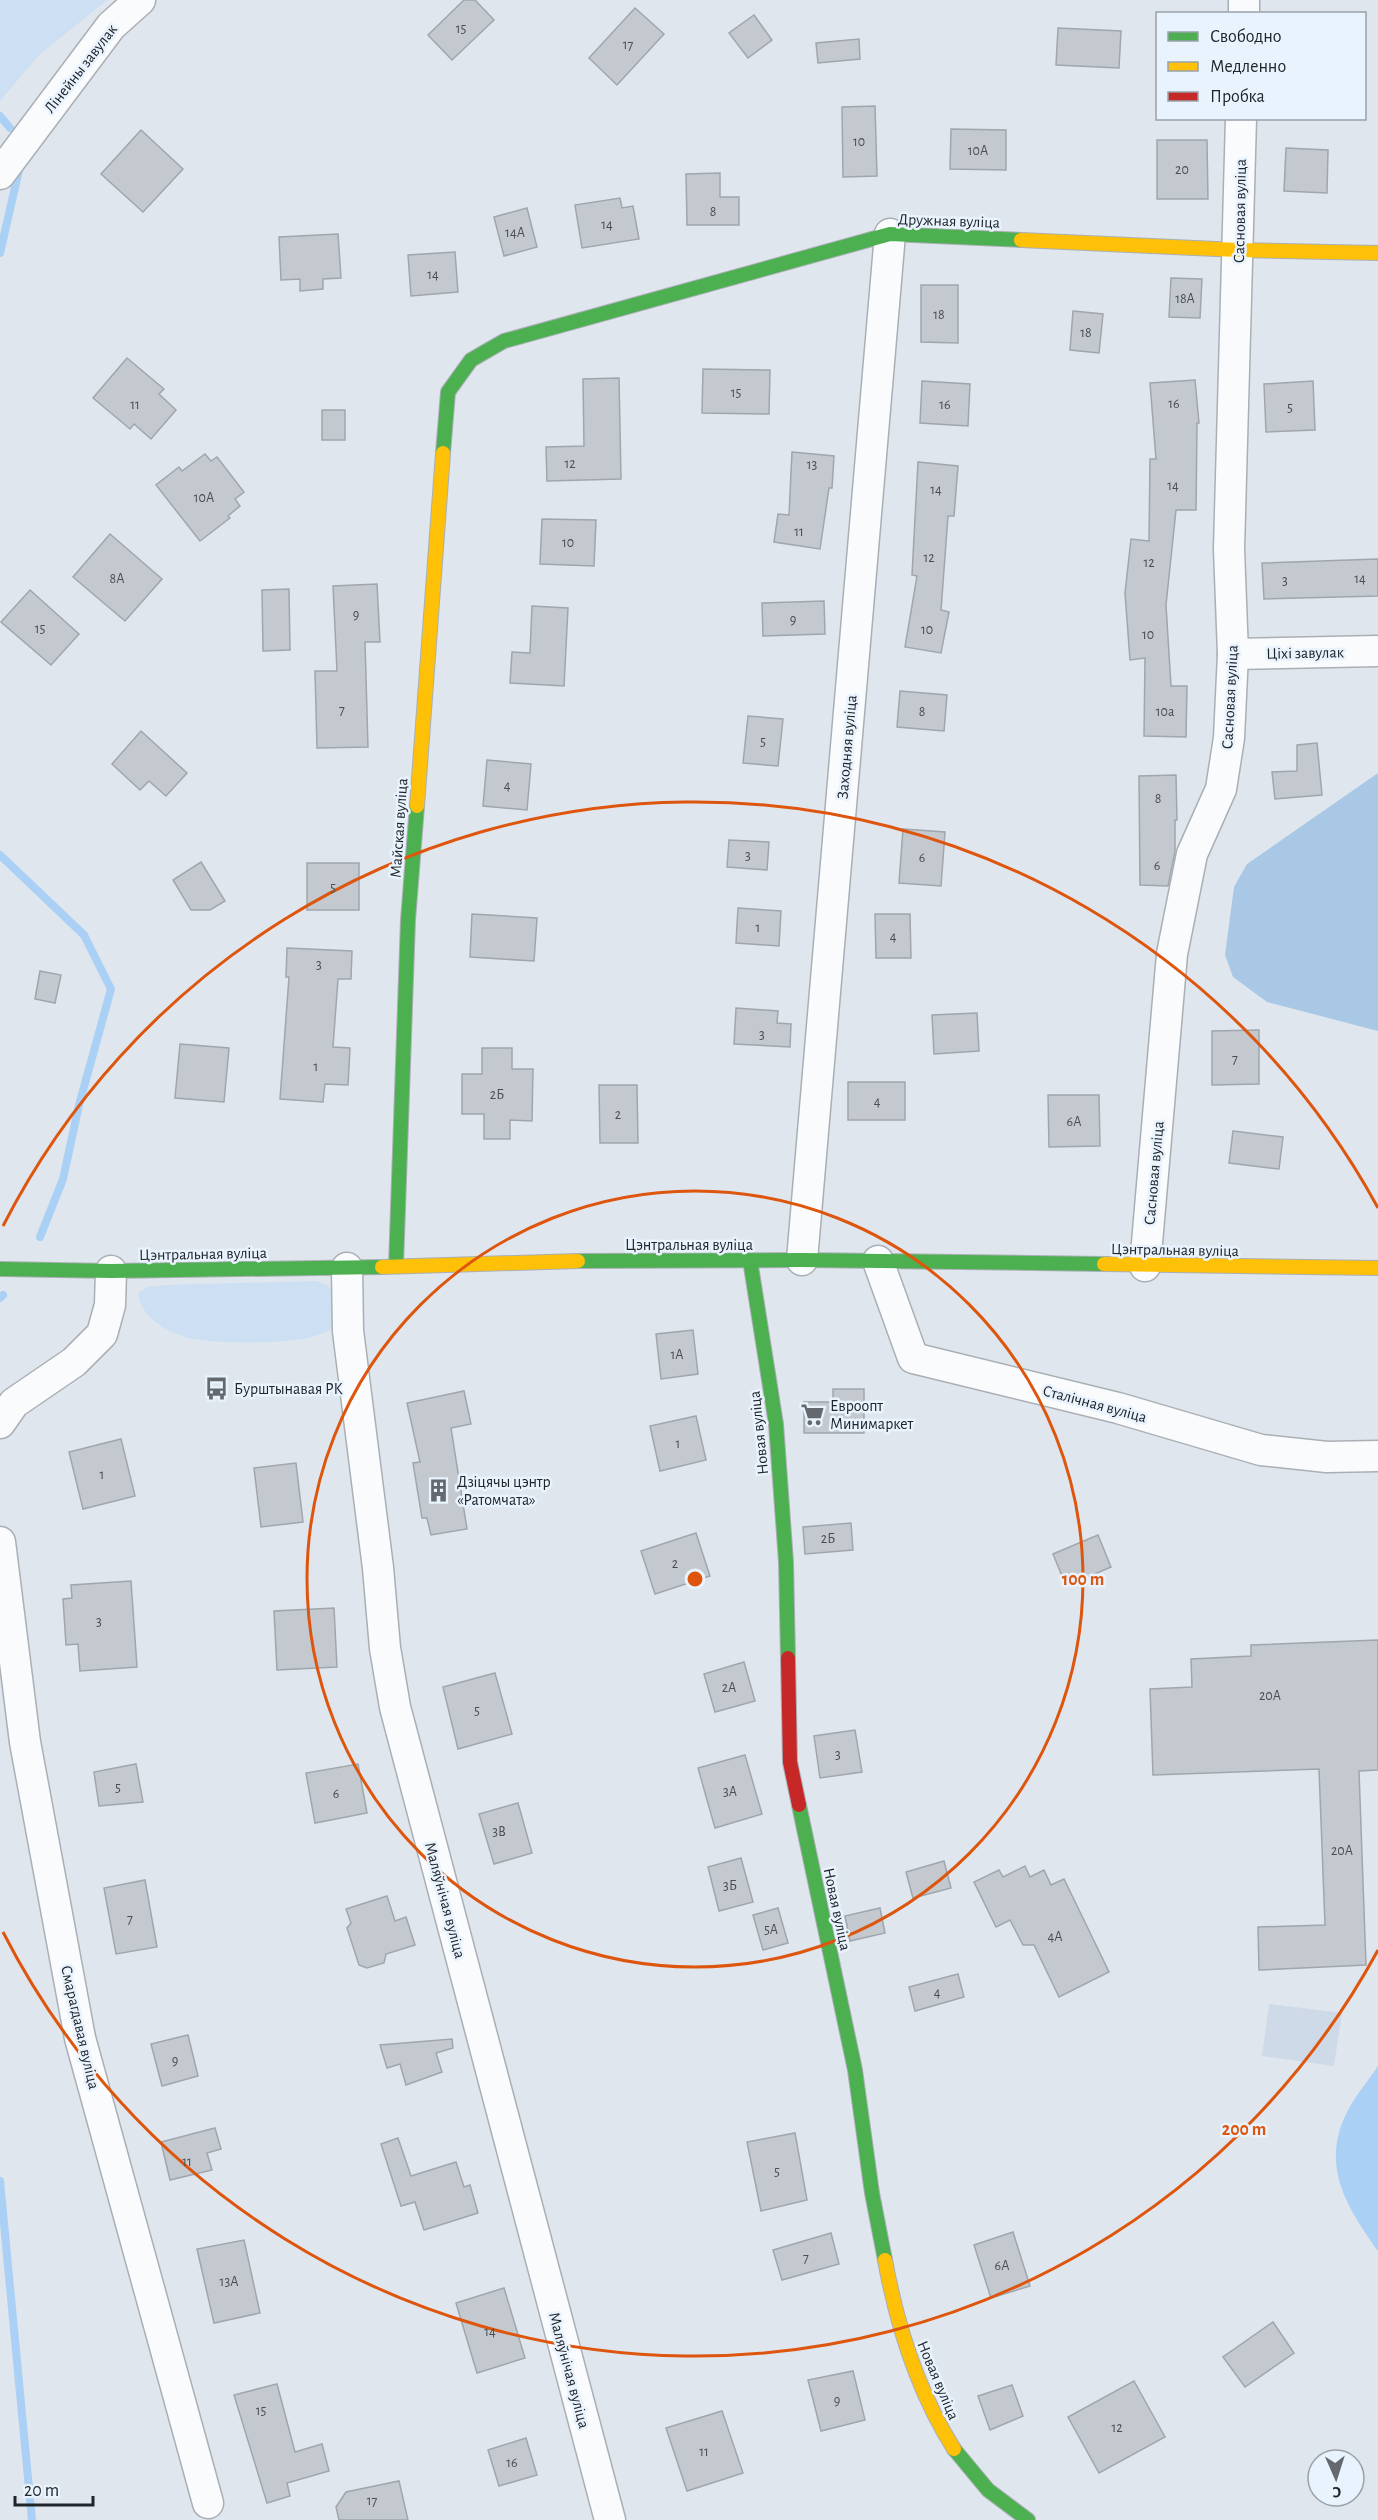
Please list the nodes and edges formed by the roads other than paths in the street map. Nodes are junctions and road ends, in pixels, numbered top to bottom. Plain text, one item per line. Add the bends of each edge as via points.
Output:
1 (140, 0) edge
2 (1241, 120) edge
3 (0, 174) edge
4 (890, 234) junction
5 (1238, 250) junction
6 (1378, 253) edge
7 (448, 392) joint
8 (1378, 651) edge
9 (1233, 654) junction
10 (750, 1260) junction
11 (802, 1260) junction
12 (878, 1261) junction
13 (396, 1266) junction
14 (1145, 1266) junction
15 (347, 1268) junction
16 (1378, 1268) edge
17 (0, 1269) edge
18 (111, 1271) junction
19 (0, 1422) edge
20 (1378, 1456) edge
21 (0, 1542) edge
22 (208, 2503) dead end
23 (610, 2520) edge
24 (1028, 2520) edge

1 - 3 street, Лінейны завулак via 111,26
2 - 5 street, Сасновая вуліца
4 - 5 street, Дружная вуліца
4 - 7 street, Дружная вуліца via 504,341 476,354
4 - 11 street, Заходняя вуліца
5 - 6 street, Дружная вуліца
5 - 9 street, Сасновая вуліца via 1229,549
7 - 13 street, Майская вуліца via 408,920
8 - 9 street, Ціхі завулак
9 - 14 street, Сасновая вуліца via 1229,738 1221,789 1192,854 1172,954
10 - 11 street, Цэнтральная вуліца
10 - 13 street, Цэнтральная вуліца
10 - 24 street, Новая вуліца via 776,1424 786,1562 790,1762 855,2070 891,2294 934,2417 958,2456 988,2490
11 - 12 street, Цэнтральная вуліца
12 - 14 street, Цэнтральная вуліца
12 - 20 street, Сталічная вуліца via 913,1358 1118,1408 1261,1450 1327,1457
13 - 15 street, Цэнтральная вуліца
14 - 16 street, Цэнтральная вуліца
15 - 18 street, Цэнтральная вуліца
15 - 23 street, Маляўнічая вуліца via 348,1331 395,1707
17 - 18 street, Цэнтральная вуліца
18 - 19 street via 110,1305 102,1334 74,1362 14,1402
21 - 22 street, Смарагдавая вуліца via 25,1742 80,2038

